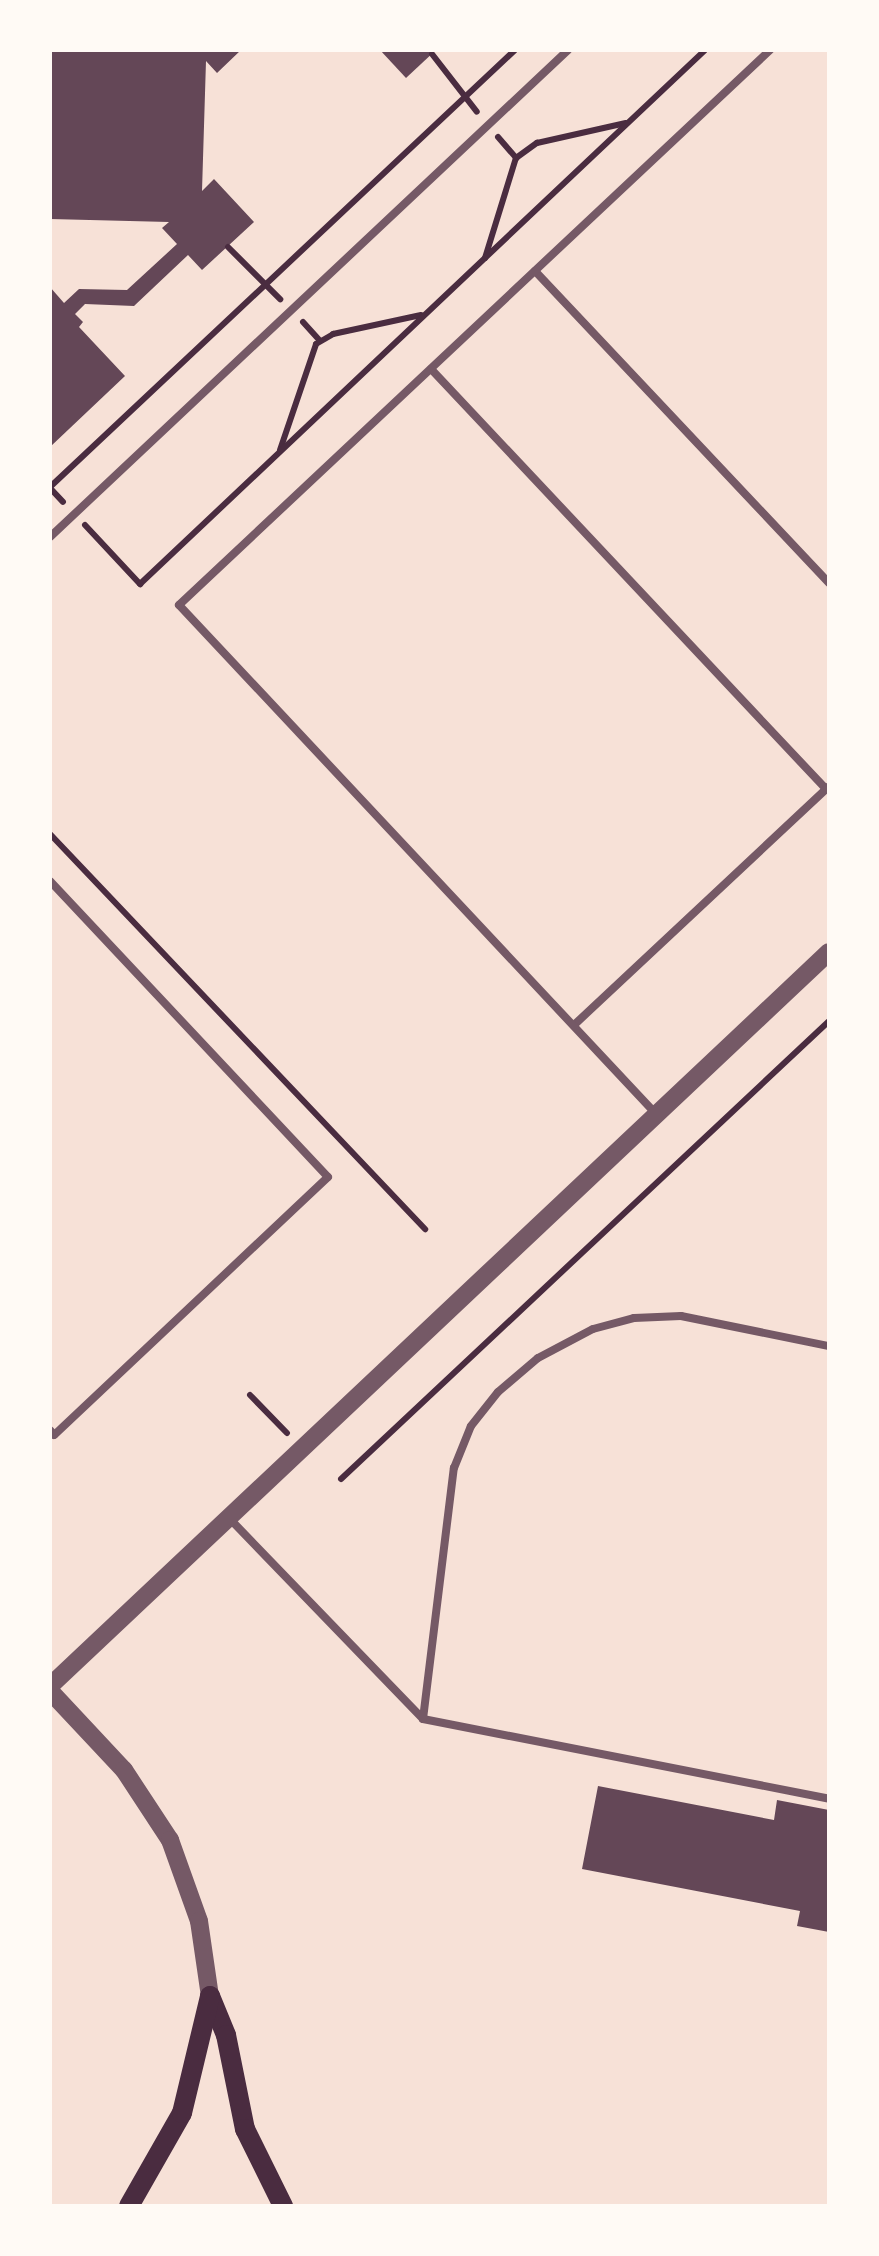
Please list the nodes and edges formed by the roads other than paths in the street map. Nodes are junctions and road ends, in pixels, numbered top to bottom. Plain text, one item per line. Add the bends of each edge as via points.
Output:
1 (568, 50) edge
2 (770, 50) edge
3 (535, 271) junction
4 (431, 368) junction
5 (50, 536) edge
6 (829, 584) edge
7 (827, 787) edge
8 (51, 883) edge
9 (829, 952) edge
10 (574, 1025) junction
11 (657, 1114) junction
12 (829, 1346) edge
13 (50, 1430) edge
14 (228, 1518) junction
15 (50, 1689) edge
16 (423, 1719) junction
17 (829, 1799) edge
18 (210, 1996) junction
19 (129, 2206) edge
20 (283, 2206) edge

1 - 5 lane
2 - 3 lane
3 - 4 lane
3 - 6 lane
4 - 7 lane
4 - 10 lane via 179,605
7 - 10 lane
8 - 13 lane via 328,1176 54,1434
9 - 11 street
10 - 11 lane
11 - 14 street
12 - 16 lane via 680,1316 634,1318 593,1329 538,1358 498,1392 471,1426 454,1468
14 - 15 street
14 - 16 lane
15 - 18 street via 124,1770 170,1840 200,1921
16 - 17 lane
18 - 19 main road via 182,2112 158,2165
18 - 20 main road via 226,2035 245,2129

